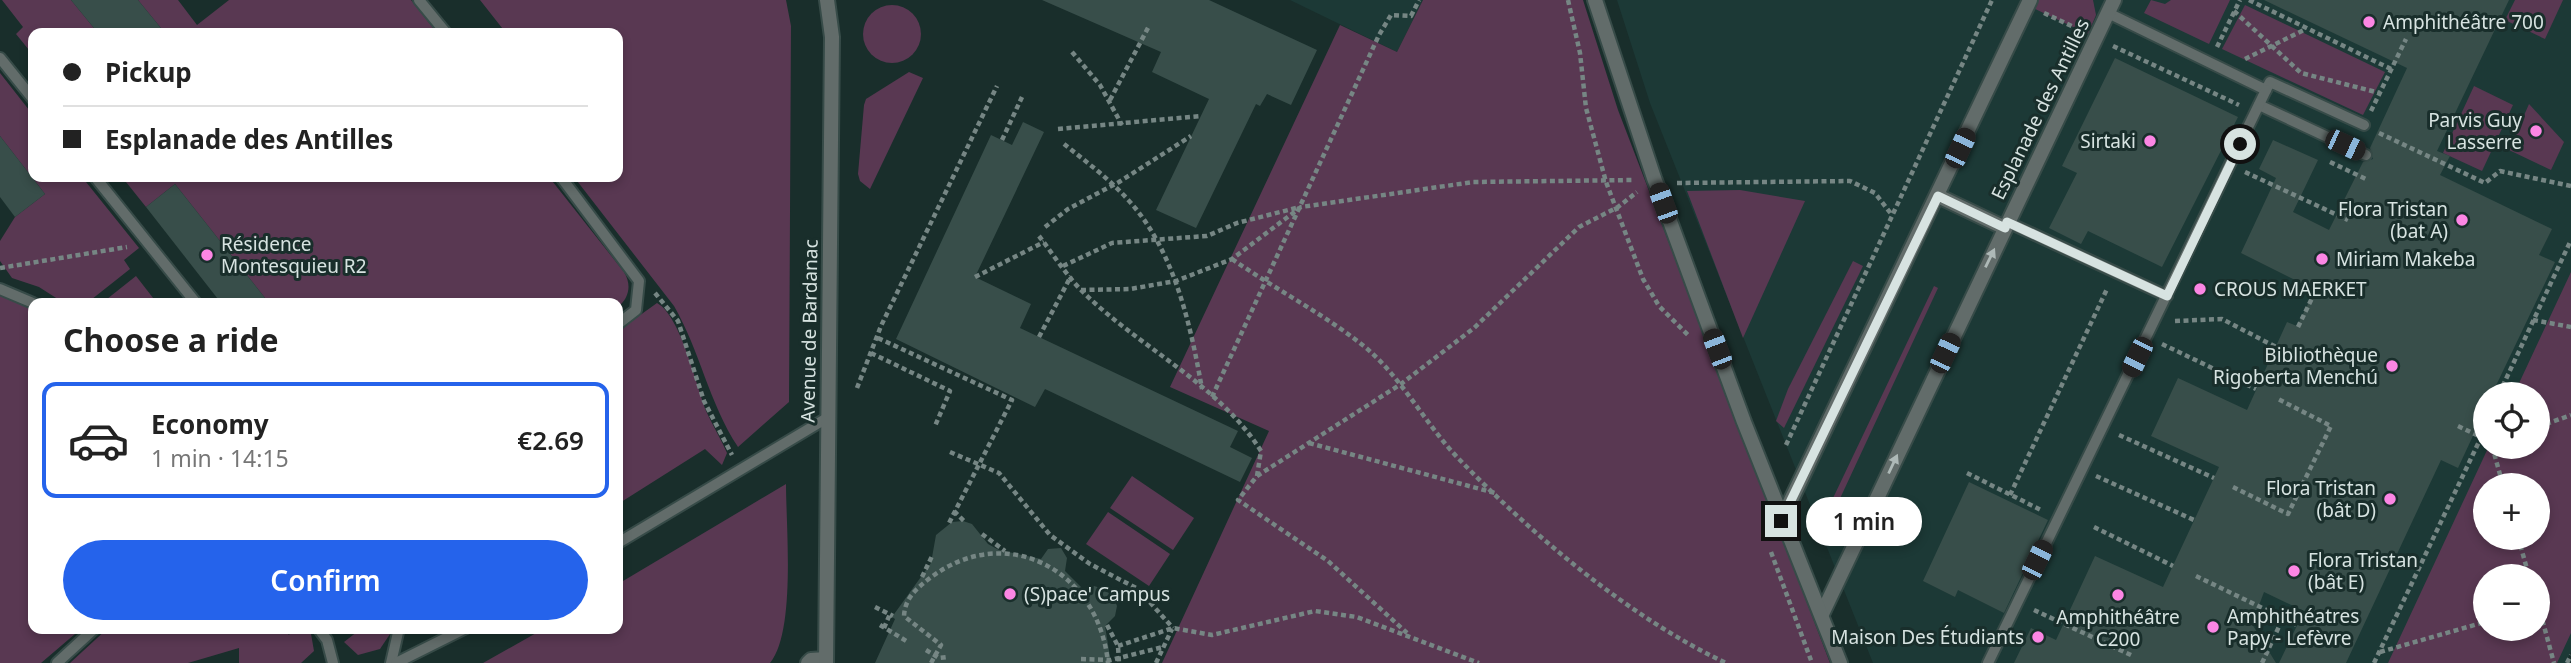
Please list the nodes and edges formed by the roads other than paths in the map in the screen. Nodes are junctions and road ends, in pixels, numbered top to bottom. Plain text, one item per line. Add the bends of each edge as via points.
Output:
1 (419, 0) edge
2 (827, 0) edge
3 (1595, 0) edge
4 (2029, 3) edge
5 (2111, 6) edge
6 (442, 28) edge
7 (0, 58) edge
8 (2266, 90) junction
9 (28, 93) edge
10 (2257, 109) junction
11 (2364, 125) road end
12 (2366, 155) dead end
13 (99, 182) edge
14 (565, 182) edge
15 (1938, 196) junction
16 (2006, 225) junction
17 (0, 289) edge
18 (2167, 296) junction
19 (192, 298) edge
20 (28, 301) edge
21 (623, 320) edge
22 (827, 418) junction
23 (1781, 521) junction
24 (623, 540) edge
25 (1822, 614) junction
26 (88, 634) edge
27 (322, 634) edge
28 (398, 634) edge
29 (453, 634) edge
30 (826, 661) edge
31 (57, 663) edge
32 (333, 663) edge
33 (393, 663) edge
34 (808, 663) edge
35 (1840, 663) edge
36 (1989, 663) edge

1 - 6 lane
2 - 22 street, Avenue de Bardanac via 832,37
3 - 23 street via 1654,178
4 - 15 street
5 - 8 lane
5 - 16 street, Esplanade des Antilles
7 - 9 lane
8 - 10 lane
8 - 11 lane via 2270,82
10 - 12 lane
10 - 18 lane
13 - 19 lane
14 - 21 lane via 639,281 636,310
15 - 16 street
15 - 23 street
16 - 18 lane
25 -> 16 street, Esplanade des Antilles
17 - 20 lane
18 - 36 lane
22 - 24 lane
22 - 30 street, Avenue de Bardanac
23 - 25 street
25 - 35 street
26 - 31 lane
27 - 32 lane
28 - 33 lane
29 - 33 lane
30 - 34 street

